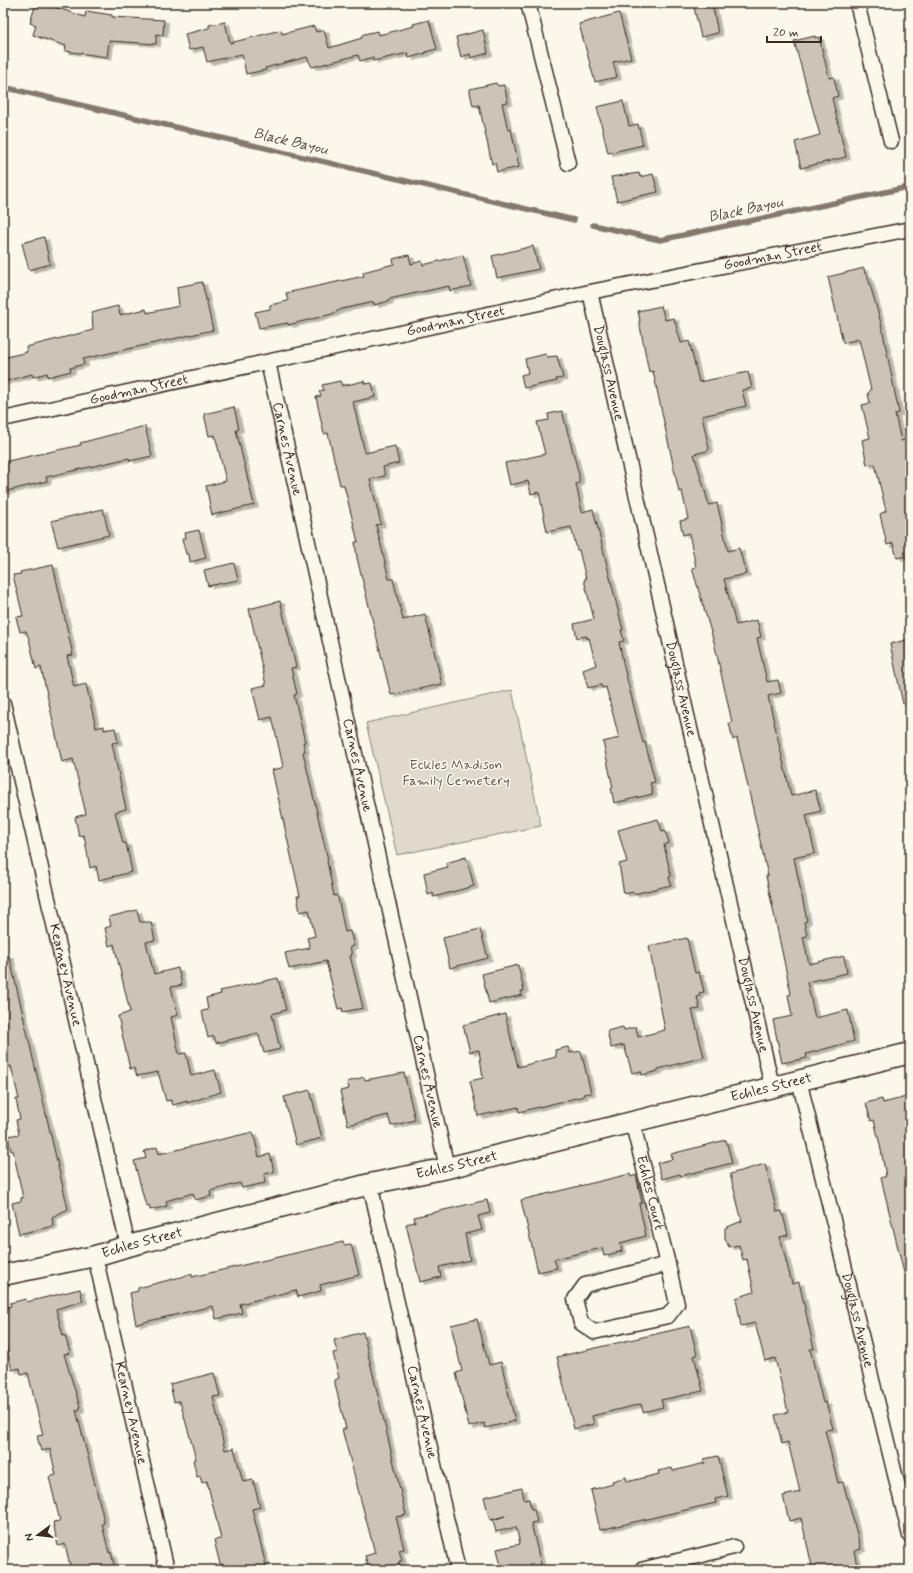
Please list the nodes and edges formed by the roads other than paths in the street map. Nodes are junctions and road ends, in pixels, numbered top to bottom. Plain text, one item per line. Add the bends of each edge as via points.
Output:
1 (528, 3) edge
2 (857, 3) edge
3 (891, 141) dead end
4 (568, 163) dead end
5 (910, 229) edge
6 (590, 292) junction
7 (268, 362) junction
8 (3, 419) edge
9 (3, 703) edge
10 (910, 1053) edge
11 (799, 1080) junction
12 (772, 1086) junction
13 (632, 1121) junction
14 (447, 1168) junction
15 (370, 1184) junction
16 (128, 1246) junction
17 (95, 1256) junction
18 (668, 1264) junction
19 (3, 1276) edge
20 (910, 1536) edge
21 (734, 1546) dead end
22 (167, 1570) edge
23 (458, 1570) edge
24 (641, 1570) edge

1 - 4 street
2 - 3 street
5 - 6 street, Goodman Street
6 - 7 street, Goodman Street
6 - 12 street, Douglass Avenue
7 - 8 street, Goodman Street
7 - 14 street, Carnes Avenue
9 - 16 street, Kearney Avenue
10 - 11 street, Echles Street
11 - 12 street, Echles Street
11 - 20 street, Douglass Avenue
12 - 13 street, Echles Street
13 - 14 street, Echles Street
13 - 18 street, Echles Court
14 - 15 street, Echles Street
15 - 16 street, Echles Street
15 - 23 street, Carnes Avenue
16 - 17 street, Echles Street
17 - 19 street, Echles Street
17 - 22 street, Kearney Avenue
18 - 18 street, Echles Court via 677,1304 668,1316 594,1332 581,1323 575,1299 585,1285
21 - 24 street

